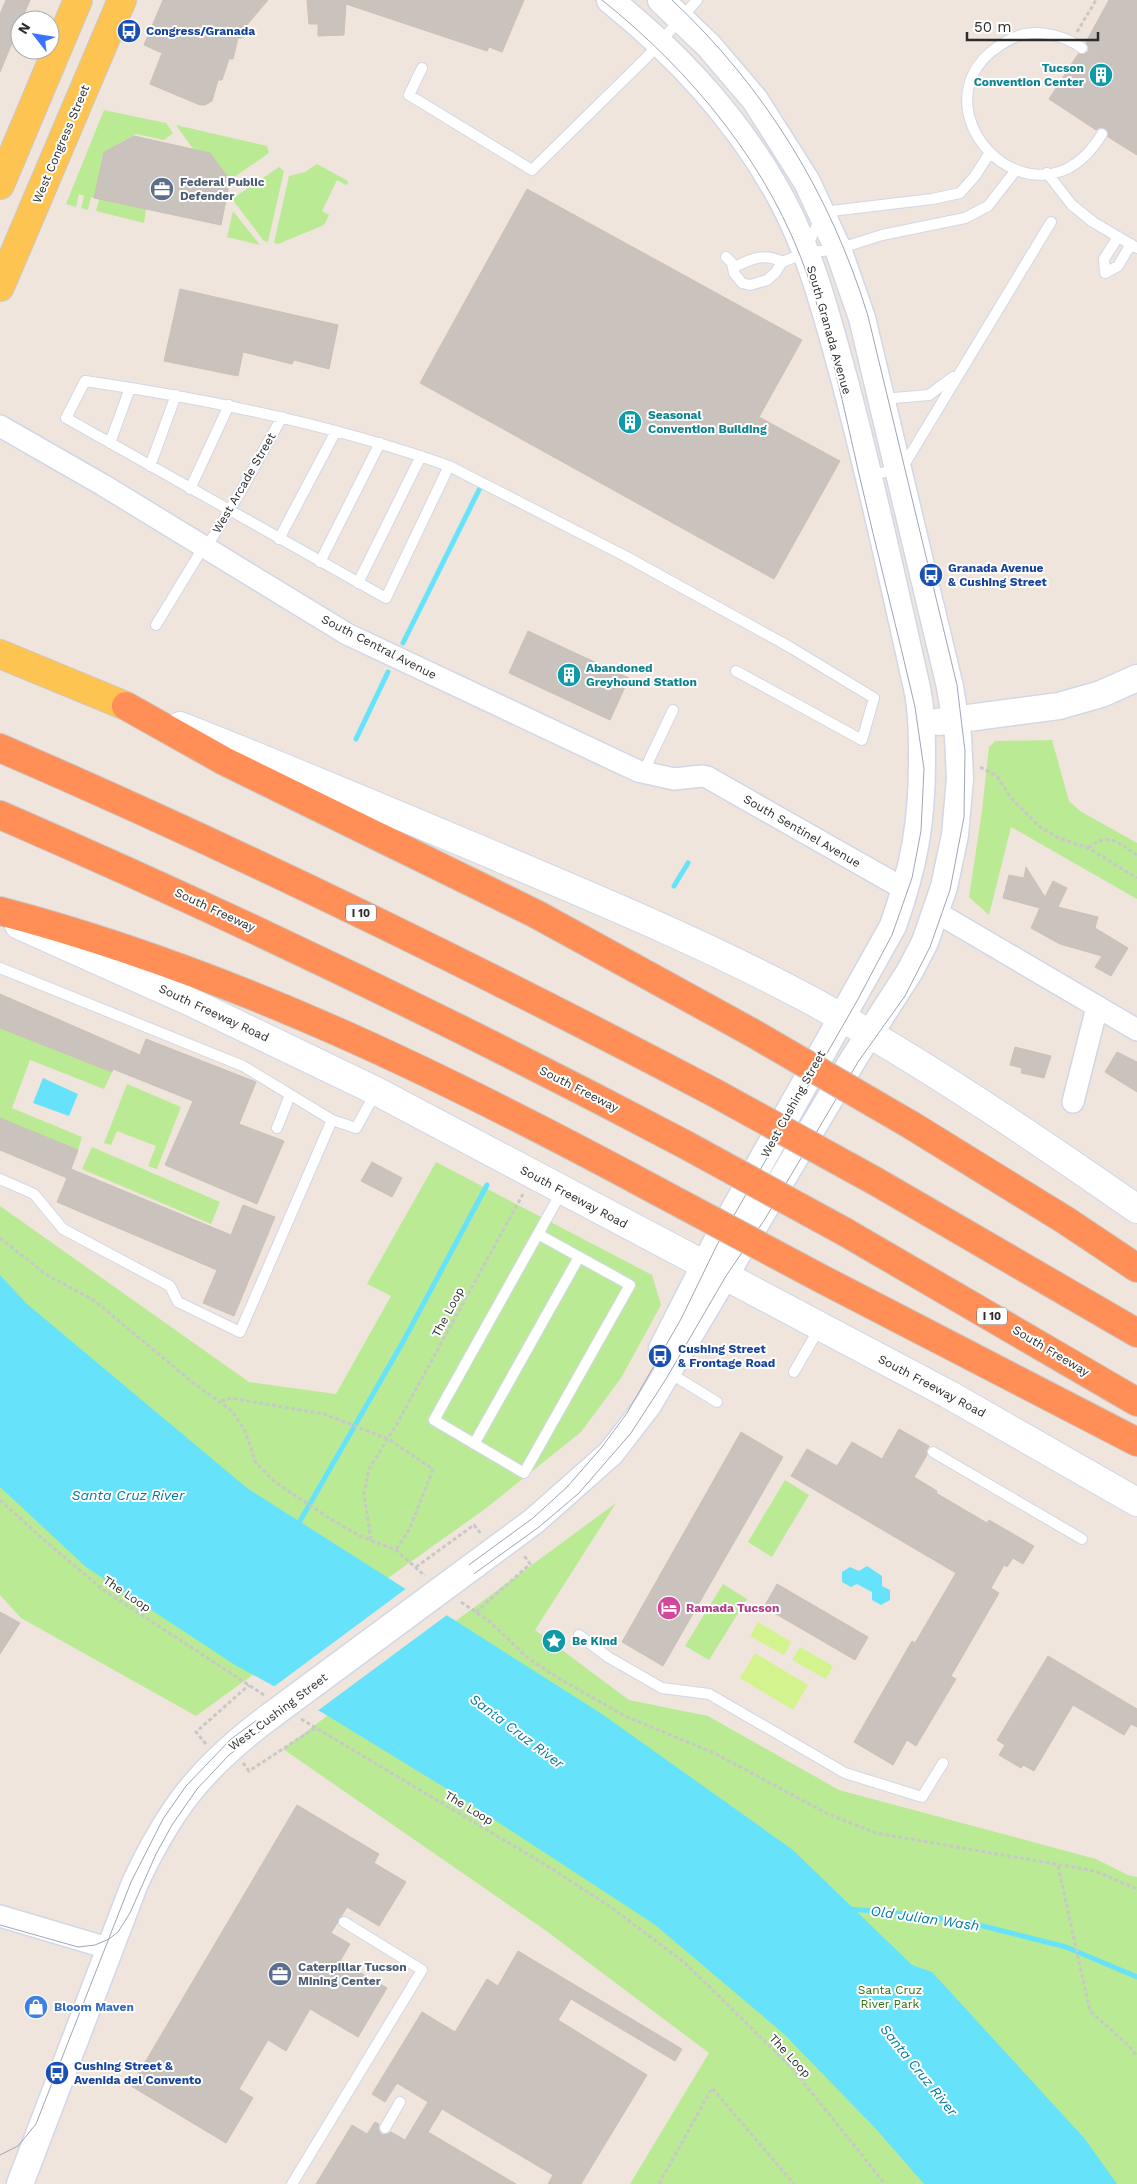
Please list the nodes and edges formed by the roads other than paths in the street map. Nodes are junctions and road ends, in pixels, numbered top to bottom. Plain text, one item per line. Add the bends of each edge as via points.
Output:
1 (78, 0) edge
2 (122, 0) edge
3 (610, 0) edge
4 (661, 0) edge
5 (689, 9) edge
6 (660, 42) junction
7 (1082, 48) dead end
8 (422, 68) dead end
9 (1102, 134) dead end
10 (989, 154) junction
11 (1016, 170) junction
12 (1047, 173) junction
13 (0, 185) edge
14 (823, 212) junction
15 (1051, 222) dead end
16 (1118, 237) junction
17 (1134, 246) edge
18 (838, 249) junction
19 (726, 257) dead end
20 (794, 257) junction
21 (733, 268) junction
22 (0, 287) edge
23 (958, 373) junction
24 (130, 388) junction
25 (176, 395) junction
26 (881, 399) junction
27 (229, 405) junction
28 (282, 417) junction
29 (0, 426) edge
30 (336, 431) junction
31 (110, 443) junction
32 (380, 443) junction
33 (421, 456) junction
34 (150, 466) junction
35 (449, 466) junction
36 (897, 470) junction
37 (868, 476) junction
38 (190, 489) junction
39 (229, 511) junction
40 (279, 538) junction
41 (205, 547) junction
42 (320, 562) junction
43 (358, 583) junction
44 (156, 625) dead end
45 (0, 654) edge
46 (736, 671) dead end
47 (1137, 678) edge
48 (126, 706) junction
49 (673, 710) dead end
50 (956, 720) junction
51 (922, 723) junction
52 (0, 748) edge
53 (643, 773) junction
54 (698, 776) joint
55 (0, 815) edge
56 (906, 890) junction
57 (0, 911) edge
58 (936, 912) junction
59 (0, 915) edge
60 (0, 968) edge
61 (1097, 1007) junction
62 (842, 1018) junction
63 (1137, 1030) edge
64 (870, 1035) junction
65 (376, 1091) junction
66 (290, 1094) junction
67 (1073, 1102) dead end
68 (332, 1120) junction
69 (277, 1128) dead end
70 (0, 1179) edge
71 (562, 1190) junction
72 (1137, 1209) edge
73 (538, 1234) junction
74 (579, 1257) junction
75 (1137, 1268) edge
76 (715, 1271) junction
77 (820, 1326) junction
78 (1137, 1333) edge
79 (668, 1372) junction
80 (794, 1372) dead end
81 (717, 1402) dead end
82 (1137, 1402) edge
83 (1137, 1442) edge
84 (474, 1444) junction
85 (933, 1452) dead end
86 (572, 1489) junction
87 (1137, 1502) edge
88 (1082, 1539) dead end
89 (579, 1635) dead end
90 (943, 1763) dead end
91 (0, 1916) edge
92 (344, 1922) dead end
93 (111, 1950) junction
94 (400, 2102) dead end
95 (385, 2128) dead end
96 (0, 2177) edge
97 (19, 2184) edge
98 (292, 2184) edge

1 - 13 main road
2 - 22 main road, West Congress Street
3 - 6 street, South Granada Avenue
4 - 5 street
5 - 6 lane
5 - 14 street via 755,100
6 - 8 lane via 532,170 409,95
6 - 20 street, South Granada Avenue via 740,134 776,189
7 - 10 lane via 1048,33 1023,35 1000,45 982,62 971,84 968,109 975,133
9 - 12 lane via 1077,162
10 - 11 lane
10 - 14 lane via 960,193
11 - 12 lane
11 - 18 lane via 988,206 965,218 882,234
12 - 16 lane via 1072,205
14 - 18 street
14 - 20 lane
15 - 23 lane
16 - 17 lane
16 - 17 lane via 1104,259 1105,273 1118,266
18 - 20 lane
18 - 26 street via 862,318
19 - 21 lane
20 - 21 lane via 759,256
20 - 21 lane via 767,280 750,285 742,283
20 - 37 street, South Granada Avenue via 815,276
23 - 26 lane via 929,395
23 - 36 lane via 904,465
24 - 25 lane
24 - 31 lane
24 - 31 lane via 85,381 66,418
25 - 27 lane
25 - 34 lane
26 - 36 street
27 - 28 lane
27 - 38 lane
28 - 30 lane
28 - 39 lane, West Arcade Street
29 - 41 street, South Central Avenue
30 - 32 lane
30 - 40 lane
31 - 34 lane
32 - 33 lane
32 - 42 lane
33 - 35 lane
33 - 43 lane
34 - 38 lane
35 - 43 lane via 386,598
35 - 46 lane via 625,556 788,646 874,698 862,740
36 - 37 lane
36 - 50 street
37 - 51 street, South Granada Avenue via 917,688
38 - 39 lane
39 - 40 lane
39 - 41 lane, West Arcade Street
40 - 42 lane
41 - 44 lane, West Arcade Street
41 - 53 street, South Central Avenue via 347,634
42 - 43 lane
45 - 48 main road
47 - 50 street via 1068,704
48 - 62 main road via 284,767 660,926 733,960
48 - 75 highway, bridge via 224,761 536,914 751,1032 911,1125
49 - 53 lane
50 - 51 street
50 - 58 street, West Cushing Street via 960,768 958,804 953,849
51 - 56 street, West Cushing Street via 921,817
52 - 78 highway, I 10, bridge via 380,922 715,1092
53 - 54 street, South Central Avenue via 674,779
54 - 56 street, South Sentinel Avenue via 708,777
55 - 82 highway, South Freeway / I 10, bridge via 166,887 384,990 686,1145 845,1232
56 - 62 street, West Cushing Street via 888,936
57 - 83 highway, bridge via 190,972 329,1027 474,1095
58 - 61 street
58 - 64 street, West Cushing Street via 910,972
59 - 65 main road, South Freeway Road
60 - 66 lane via 243,1066
61 - 63 street
61 - 67 street
62 - 64 main road
62 - 76 street, West Cushing Street
64 - 72 main road via 998,1113
64 - 76 street, West Cushing Street
65 - 68 lane via 356,1128
65 - 71 main road, South Freeway Road
66 - 68 lane
66 - 69 lane
68 - 70 lane via 240,1332 178,1302 170,1286 63,1229 34,1194
71 - 73 lane
71 - 76 main road, South Freeway Road
73 - 74 lane
73 - 84 lane via 434,1420
74 - 84 lane
74 - 84 lane via 630,1285 524,1473
76 - 77 main road, South Freeway Road
76 - 79 street, West Cushing Street
76 - 86 street, West Cushing Street via 669,1336 626,1412
77 - 80 lane
77 - 87 main road, South Freeway Road via 948,1394
79 - 81 lane
79 - 86 street, West Cushing Street via 617,1446
85 - 88 lane
86 - 93 street, West Cushing Street, bridge via 457,1586 267,1706 187,1793 166,1823 135,1883
89 - 90 lane via 608,1657 662,1688 709,1694 845,1773 922,1797
91 - 93 street
92 - 98 lane via 422,1970
93 - 97 street, West Cushing Street
94 - 95 lane
96 - 97 street

